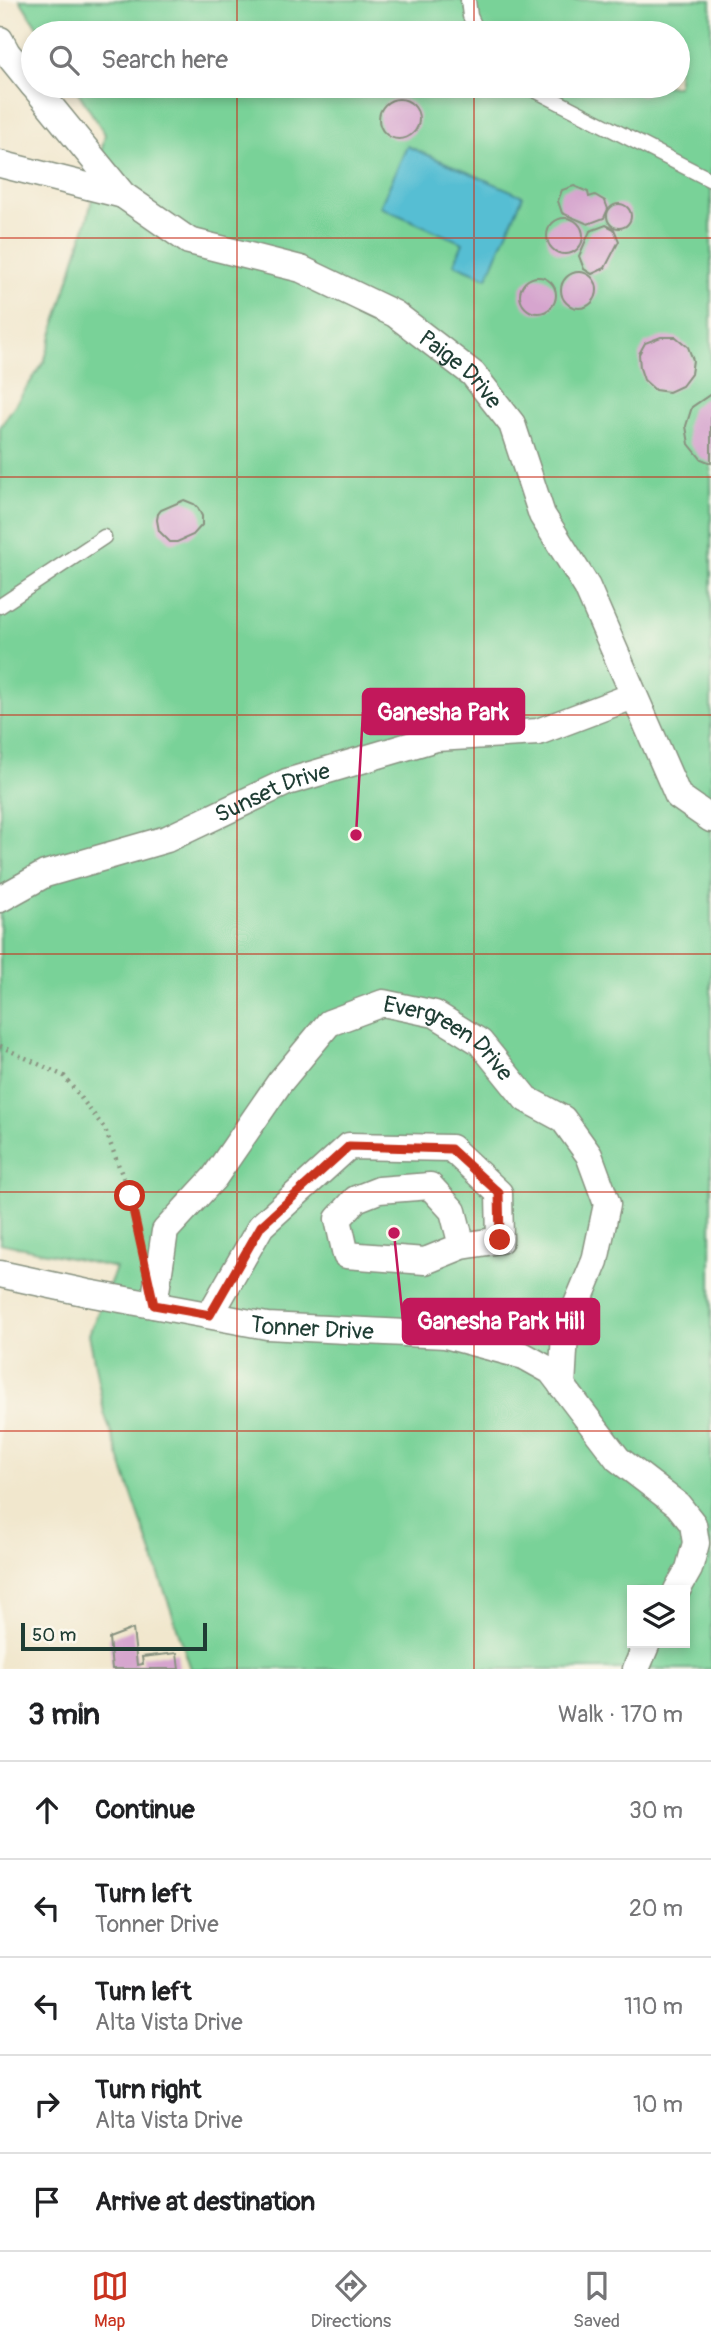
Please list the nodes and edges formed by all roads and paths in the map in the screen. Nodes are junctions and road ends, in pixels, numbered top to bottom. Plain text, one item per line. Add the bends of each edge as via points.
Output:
1 (468, 0) edge
2 (472, 21) edge
3 (0, 40) edge
4 (21, 70) edge
5 (45, 98) edge
6 (550, 98) edge
7 (0, 164) edge
8 (711, 180) edge
9 (123, 195) junction
10 (104, 537) dead end
11 (0, 606) edge
12 (634, 696) junction
13 (711, 819) edge
14 (0, 899) edge
15 (0, 1046) edge
16 (139, 1237) dead end
17 (463, 1246) dead end
18 (0, 1274) edge
19 (154, 1305) junction
20 (210, 1315) junction
21 (562, 1386) junction
22 (680, 1585) edge
23 (646, 1648) edge
24 (636, 1669) edge

1 - 2 lane
3 - 4 street, Paige Drive
5 - 9 street, Paige Drive
6 - 8 lane
7 - 9 street
9 - 12 street, Paige Drive via 190,241 301,269 395,314 473,374 512,424 542,515 587,587
10 - 11 lane
12 - 13 street, Paige Drive via 678,796
12 - 14 street, Sunset Drive via 538,732 436,738 286,782 167,839 45,874
15 - 16 path via 64,1076 106,1129
17 - 20 street via 500,1240 499,1193 451,1149 349,1146 261,1226
18 - 19 street, Tonner Drive
19 - 20 street, Tonner Drive
19 - 21 street, Evergreen Drive via 165,1231 214,1178 280,1082 329,1023 383,1003 435,1014 480,1042 526,1099 563,1119 589,1155 607,1204 595,1261 565,1333
20 - 21 street, Tonner Drive via 267,1326 445,1335 524,1356 551,1371
21 - 22 street, Tonner Drive via 618,1459 678,1505 693,1524 696,1543 690,1569
23 - 24 street

